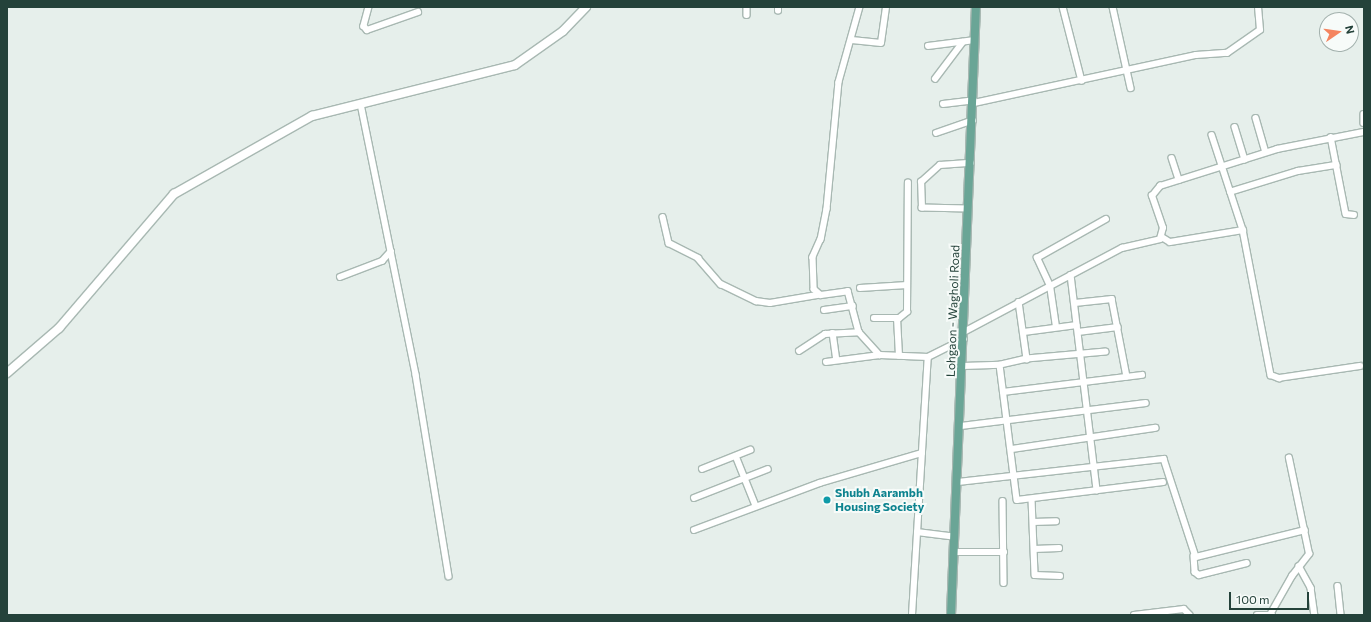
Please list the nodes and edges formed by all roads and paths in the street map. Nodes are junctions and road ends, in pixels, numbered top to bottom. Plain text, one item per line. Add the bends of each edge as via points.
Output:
1 (369, 7) edge
2 (586, 7) edge
3 (747, 7) edge
4 (860, 7) edge
5 (886, 7) edge
6 (976, 7) edge
7 (1063, 7) edge
8 (1113, 7) edge
9 (1258, 7) edge
10 (418, 12) dead end
11 (747, 15) dead end
12 (852, 40) junction
13 (975, 40) junction
14 (963, 42) junction
15 (928, 46) dead end
16 (1128, 72) junction
17 (935, 79) dead end
18 (1082, 81) junction
19 (1131, 88) dead end
20 (974, 102) junction
21 (361, 104) junction
22 (943, 104) dead end
23 (1364, 114) edge
24 (1256, 118) dead end
25 (973, 120) junction
26 (1364, 123) edge
27 (1235, 127) dead end
28 (1364, 132) edge
29 (936, 133) dead end
30 (1212, 135) dead end
31 (1331, 137) junction
32 (1266, 152) junction
33 (1172, 158) dead end
34 (1245, 159) junction
35 (971, 163) junction
36 (1337, 165) junction
37 (1222, 166) junction
38 (1179, 180) junction
39 (908, 182) dead end
40 (1230, 192) junction
41 (968, 209) junction
42 (1354, 215) dead end
43 (663, 218) dead end
44 (1106, 219) dead end
45 (1243, 230) junction
46 (1162, 237) junction
47 (391, 251) junction
48 (1072, 275) junction
49 (340, 277) dead end
50 (907, 285) junction
51 (1050, 286) junction
52 (860, 288) dead end
53 (818, 295) junction
54 (1019, 302) junction
55 (1075, 303) junction
56 (853, 306) junction
57 (824, 310) dead end
58 (874, 318) dead end
59 (899, 318) junction
60 (1077, 325) junction
61 (1118, 327) junction
62 (1056, 328) junction
63 (859, 332) junction
64 (1024, 332) junction
65 (1078, 332) junction
66 (833, 333) junction
67 (964, 335) junction
68 (799, 351) dead end
69 (1106, 352) dead end
70 (1081, 354) junction
71 (880, 355) junction
72 (899, 356) junction
73 (928, 357) junction
74 (1027, 358) junction
75 (837, 360) junction
76 (826, 362) dead end
77 (1000, 365) junction
78 (963, 366) junction
79 (1360, 366) dead end
80 (7, 373) edge
81 (1142, 375) dead end
82 (1127, 377) junction
83 (1084, 382) junction
84 (1003, 392) junction
85 (1146, 402) dead end
86 (1087, 411) junction
87 (1007, 419) junction
88 (961, 426) junction
89 (1155, 428) dead end
90 (1091, 438) junction
91 (1012, 449) junction
92 (750, 450) dead end
93 (922, 453) junction
94 (736, 456) junction
95 (1289, 458) dead end
96 (1094, 467) junction
97 (702, 468) dead end
98 (768, 469) dead end
99 (1016, 476) junction
100 (745, 478) junction
101 (958, 482) junction
102 (1163, 482) dead end
103 (1098, 490) junction
104 (694, 498) dead end
105 (1032, 499) junction
106 (1003, 501) dead end
107 (756, 506) junction
108 (1056, 521) dead end
109 (1033, 522) junction
110 (694, 530) dead end
111 (1305, 530) junction
112 (917, 532) junction
113 (955, 537) junction
114 (1059, 548) dead end
115 (1034, 549) junction
116 (955, 552) junction
117 (1004, 552) junction
118 (1194, 556) junction
119 (1247, 563) dead end
120 (1299, 566) junction
121 (449, 576) dead end
122 (1060, 576) dead end
123 (1004, 583) dead end
124 (1338, 586) dead end
125 (1272, 614) edge
126 (912, 615) edge
127 (952, 615) edge
128 (1134, 615) edge
129 (1190, 615) edge
130 (1257, 615) edge
131 (1315, 615) edge
132 (1341, 615) edge

1 - 10 street via 364,26 367,30
2 - 21 street via 563,32 515,65
3 - 11 street
4 - 12 street
5 - 12 street via 881,43
6 - 13 main road, Lohgaon - Wagholi Road
7 - 18 street
8 - 16 street
9 - 16 street via 1260,30 1227,53 1196,55
12 - 53 street via 839,78 828,208 821,239 813,257 814,289
13 - 14 street
13 - 20 main road, Lohgaon - Wagholi Road
14 - 15 street
14 - 17 street
16 - 18 street
16 - 19 street
18 - 20 street
20 - 22 street
20 - 25 main road, Lohgaon - Wagholi Road
21 - 47 street
21 - 80 street via 312,116 174,194 59,328
23 - 26 street
24 - 32 street
25 - 29 street
25 - 35 main road, Lohgaon - Wagholi Road
27 - 34 street
28 - 31 street
30 - 37 street
31 - 32 street
31 - 36 street
32 - 34 street
33 - 38 street
34 - 37 street
35 - 41 main road, Lohgaon - Wagholi Road
35 - 41 street via 940,165 921,182 922,208
36 - 40 street via 1298,171
36 - 42 street via 1346,214
37 - 38 street
37 - 40 street
38 - 46 street via 1160,186 1153,192
39 - 50 street
40 - 45 street
41 - 67 main road, Lohgaon - Wagholi Road
43 - 53 street via 669,243 698,258 721,284 756,301 770,303
44 - 51 street via 1037,258
45 - 46 street via 1170,242
45 - 79 street via 1271,375 1279,378
46 - 48 street via 1122,248
47 - 49 street via 382,261
47 - 121 street via 416,375
48 - 51 street
48 - 55 street
50 - 52 street
50 - 59 street via 906,314
51 - 54 street
51 - 62 street
53 - 56 street via 846,291
54 - 64 street
54 - 67 street
55 - 60 street
55 - 61 street via 1110,297
56 - 57 street
56 - 63 street
58 - 59 street
59 - 72 street
60 - 62 street
60 - 65 street
61 - 65 street
61 - 82 street
62 - 64 street
63 - 66 street
63 - 71 street
64 - 74 street
65 - 70 street
66 - 68 street via 822,335
66 - 75 street
67 - 73 street
67 - 78 main road, Lohgaon - Wagholi Road
69 - 70 street
70 - 74 street
70 - 83 street
71 - 72 street
71 - 75 street
72 - 73 street
73 - 93 street
74 - 77 street
75 - 76 street
77 - 78 street
77 - 84 street
78 - 88 main road, Lohgaon - Wagholi Road
81 - 82 street
82 - 83 street
83 - 84 street
83 - 86 street
84 - 87 street
85 - 86 street
86 - 87 street
86 - 90 street
87 - 88 street
87 - 91 street
88 - 101 main road, Lohgaon - Wagholi Road
89 - 90 street
90 - 91 street
90 - 96 street
91 - 99 street
92 - 94 street
93 - 107 street
93 - 112 street
94 - 97 street
94 - 100 street
95 - 111 street
96 - 99 street
96 - 103 street
96 - 118 street via 1166,460 1174,497 1185,514
98 - 100 street
99 - 101 street
99 - 105 street via 1017,500
100 - 104 street
100 - 107 street
101 - 113 main road, Lohgaon - Wagholi Road
102 - 103 street
103 - 105 street
105 - 109 street
106 - 117 street
107 - 110 street
108 - 109 street
109 - 115 street
111 - 118 street
111 - 120 street via 1309,554
112 - 113 street
112 - 126 street
113 - 116 main road, Lohgaon - Wagholi Road
114 - 115 street
115 - 122 street via 1036,576
116 - 117 street
116 - 127 main road, Lohgaon - Wagholi Road
117 - 123 street
118 - 119 street via 1195,572 1199,575
120 - 125 street
120 - 131 street via 1311,588
124 - 132 street
125 - 130 street
128 - 129 street via 1184,609

